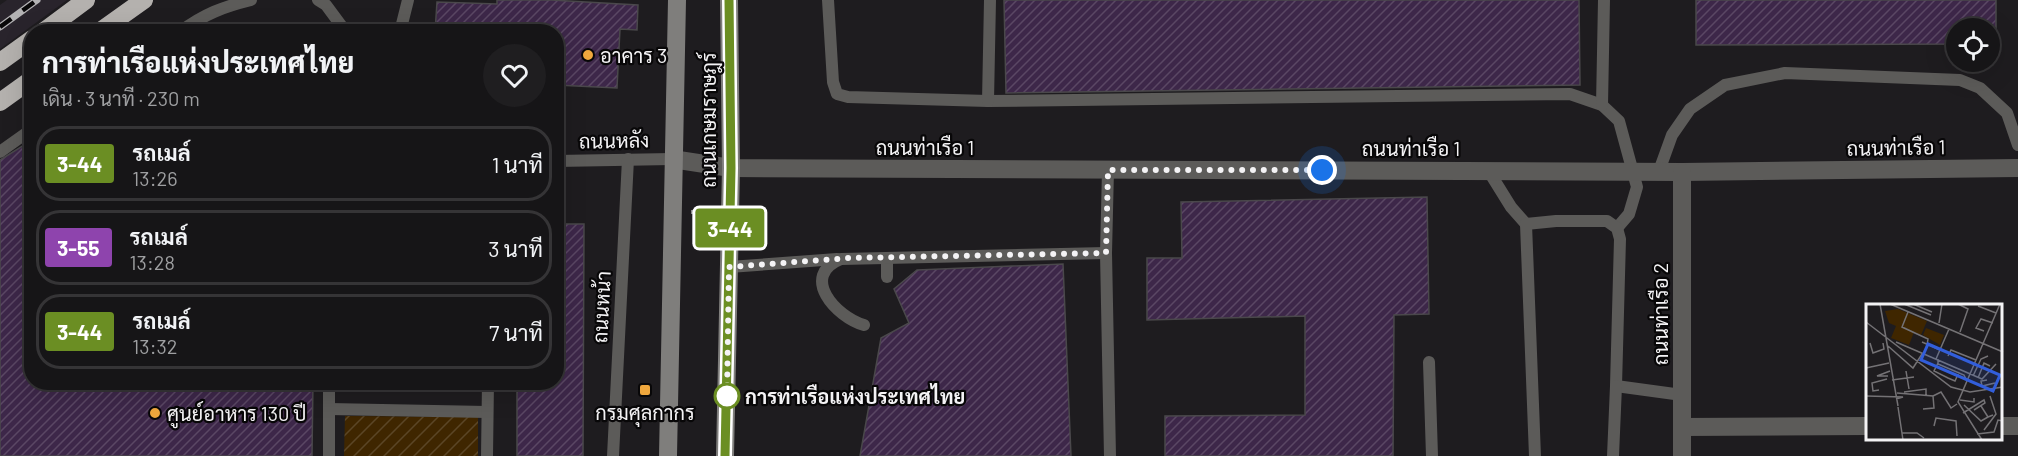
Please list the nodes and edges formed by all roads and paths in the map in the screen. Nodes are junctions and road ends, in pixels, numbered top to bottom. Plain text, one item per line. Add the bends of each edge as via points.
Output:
1 (86, 0) edge
2 (144, 0) edge
3 (251, 0) edge
4 (318, 0) edge
5 (408, 0) edge
6 (677, 0) edge
7 (729, 0) edge
8 (828, 0) edge
9 (990, 0) edge
10 (1604, 0) edge
11 (53, 24) edge
12 (110, 24) edge
13 (191, 24) edge
14 (339, 24) edge
15 (402, 24) edge
16 (24, 45) edge
17 (0, 62) edge
18 (24, 85) edge
19 (988, 101) junction
20 (0, 102) edge
21 (1602, 105) junction
22 (24, 135) edge
23 (2018, 145) edge
24 (0, 152) edge
25 (628, 159) junction
26 (672, 159) junction
27 (564, 161) edge
28 (731, 168) junction
29 (2018, 168) edge
30 (1108, 170) junction
31 (1488, 170) junction
32 (1633, 171) junction
33 (1659, 171) junction
34 (1682, 172) junction
35 (690, 212) dead end
36 (712, 212) dead end
37 (746, 213) dead end
38 (1526, 224) junction
39 (1617, 228) junction
40 (767, 246) dead end
41 (1106, 253) junction
42 (886, 258) junction
43 (841, 259) junction
44 (729, 267) junction
45 (887, 277) dead end
46 (864, 325) dead end
47 (1429, 362) dead end
48 (1616, 386) junction
49 (329, 390) edge
50 (488, 390) edge
51 (1682, 395) junction
52 (329, 409) junction
53 (488, 412) junction
54 (1866, 426) edge
55 (1682, 427) junction
56 (329, 456) edge
57 (487, 456) edge
58 (613, 456) edge
59 (668, 456) edge
60 (724, 456) edge
61 (1110, 456) edge
62 (1432, 456) edge
63 (1535, 456) edge
64 (1613, 456) edge
65 (1682, 456) edge

1 - 11 highway
2 - 12 highway
3 - 13 lane via 226,6
4 - 14 lane
5 - 15 lane
6 - 26 street, ถนนเกษมราษฎร์
7 - 28 street, ถนนเกษมราษฎร์
8 - 19 lane via 837,94
9 - 19 lane
10 - 21 lane
16 - 17 highway
18 - 20 highway
19 - 21 lane via 1570,94
21 - 32 lane via 1619,121
22 - 24 lane
23 - 33 lane via 2007,113 1980,88 1960,80 1785,73 1725,85 1690,109 1672,135
25 - 26 lane, ถนนหลัง
25 - 27 lane, ถนนหลัง
25 - 58 lane, ถนนหน้า
26 - 28 street, ถนนท่าเรือ 1
26 - 59 street, ถนนเกษมราษฎร์
28 - 30 street, ถนนท่าเรือ 1
28 - 44 street, ถนนเกษมราษฎร์
29 - 34 street, ถนนท่าเรือ 1
30 - 31 street, ถนนท่าเรือ 1
30 - 41 lane
31 - 32 street, ถนนท่าเรือ 1
31 - 38 lane
32 - 33 street, ถนนท่าเรือ 1
32 - 39 lane via 1637,187 1629,214
33 - 34 street, ถนนท่าเรือ 1
34 - 51 street, ถนนท่าเรือ 2
35 - 36 path
37 - 40 path via 757,213 756,246
38 - 39 lane via 1607,221
38 - 63 lane
39 - 48 lane via 1620,239
41 - 42 lane
41 - 61 lane
42 - 43 lane
42 - 45 lane
43 - 44 lane
43 - 46 lane via 823,274 823,291 849,319
44 - 60 street, ถนนเกษมราษฎร์
47 - 62 lane
48 - 51 lane
48 - 64 lane
49 - 52 lane
50 - 53 lane
51 - 55 street, ถนนท่าเรือ 2
52 - 53 lane
52 - 56 lane
53 - 57 lane
54 - 55 street
55 - 65 street, ถนนท่าเรือ 2

